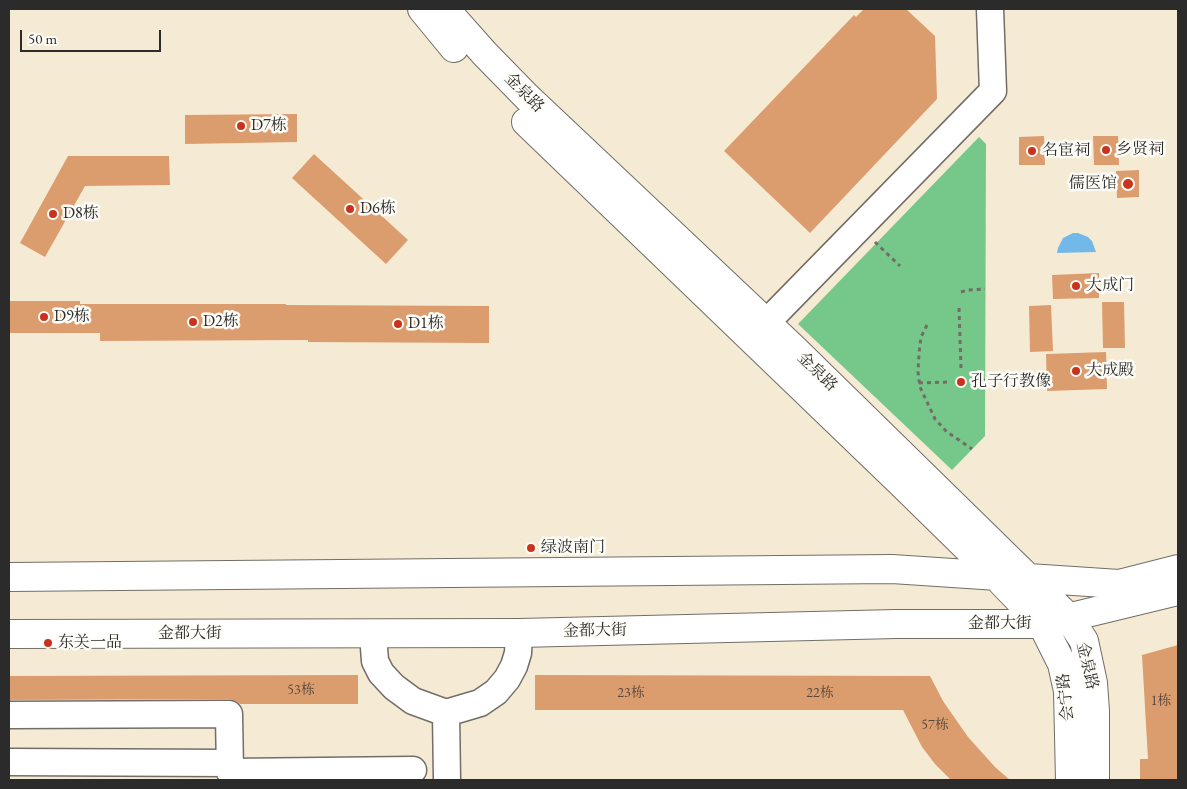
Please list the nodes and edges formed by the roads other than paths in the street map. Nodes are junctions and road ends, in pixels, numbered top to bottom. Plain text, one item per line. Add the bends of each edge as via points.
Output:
1 (422, 9) edge
2 (445, 9) edge
3 (990, 9) edge
4 (766, 323) junction
5 (1178, 568) edge
6 (9, 577) edge
7 (997, 577) junction
8 (1030, 578) junction
9 (1178, 592) edge
10 (1069, 618) junction
11 (1042, 624) junction
12 (519, 633) junction
13 (9, 634) edge
14 (373, 634) junction
15 (446, 713) junction
16 (9, 715) edge
17 (9, 762) edge
18 (413, 770) dead end
19 (230, 772) edge
20 (447, 780) edge
21 (1070, 780) edge
22 (1095, 780) edge

1 - 7 main road, 金泉路 via 454,48 510,106
2 - 4 main road, 金泉路 via 527,97
3 - 4 street via 993,91
4 - 8 main road, 金泉路
5 - 8 main road via 1119,584
6 - 7 main road via 892,569
7 - 8 main road
7 - 11 main road, 会宁路
8 - 10 main road, 金泉路
9 - 10 main road, 金都大街
10 - 11 main road, 金都大街
10 - 22 main road, 金泉路 via 1084,641 1093,683
11 - 12 main road, 金都大街 via 896,624
11 - 21 main road, 会宁路 via 1062,664 1068,691
12 - 14 main road, 金都大街
12 - 15 street via 514,666 496,692 480,703
13 - 14 main road, 金都大街
14 - 15 street via 376,661 394,688 413,701
15 - 20 street
16 - 19 street via 229,714
17 - 19 street
18 - 19 street

